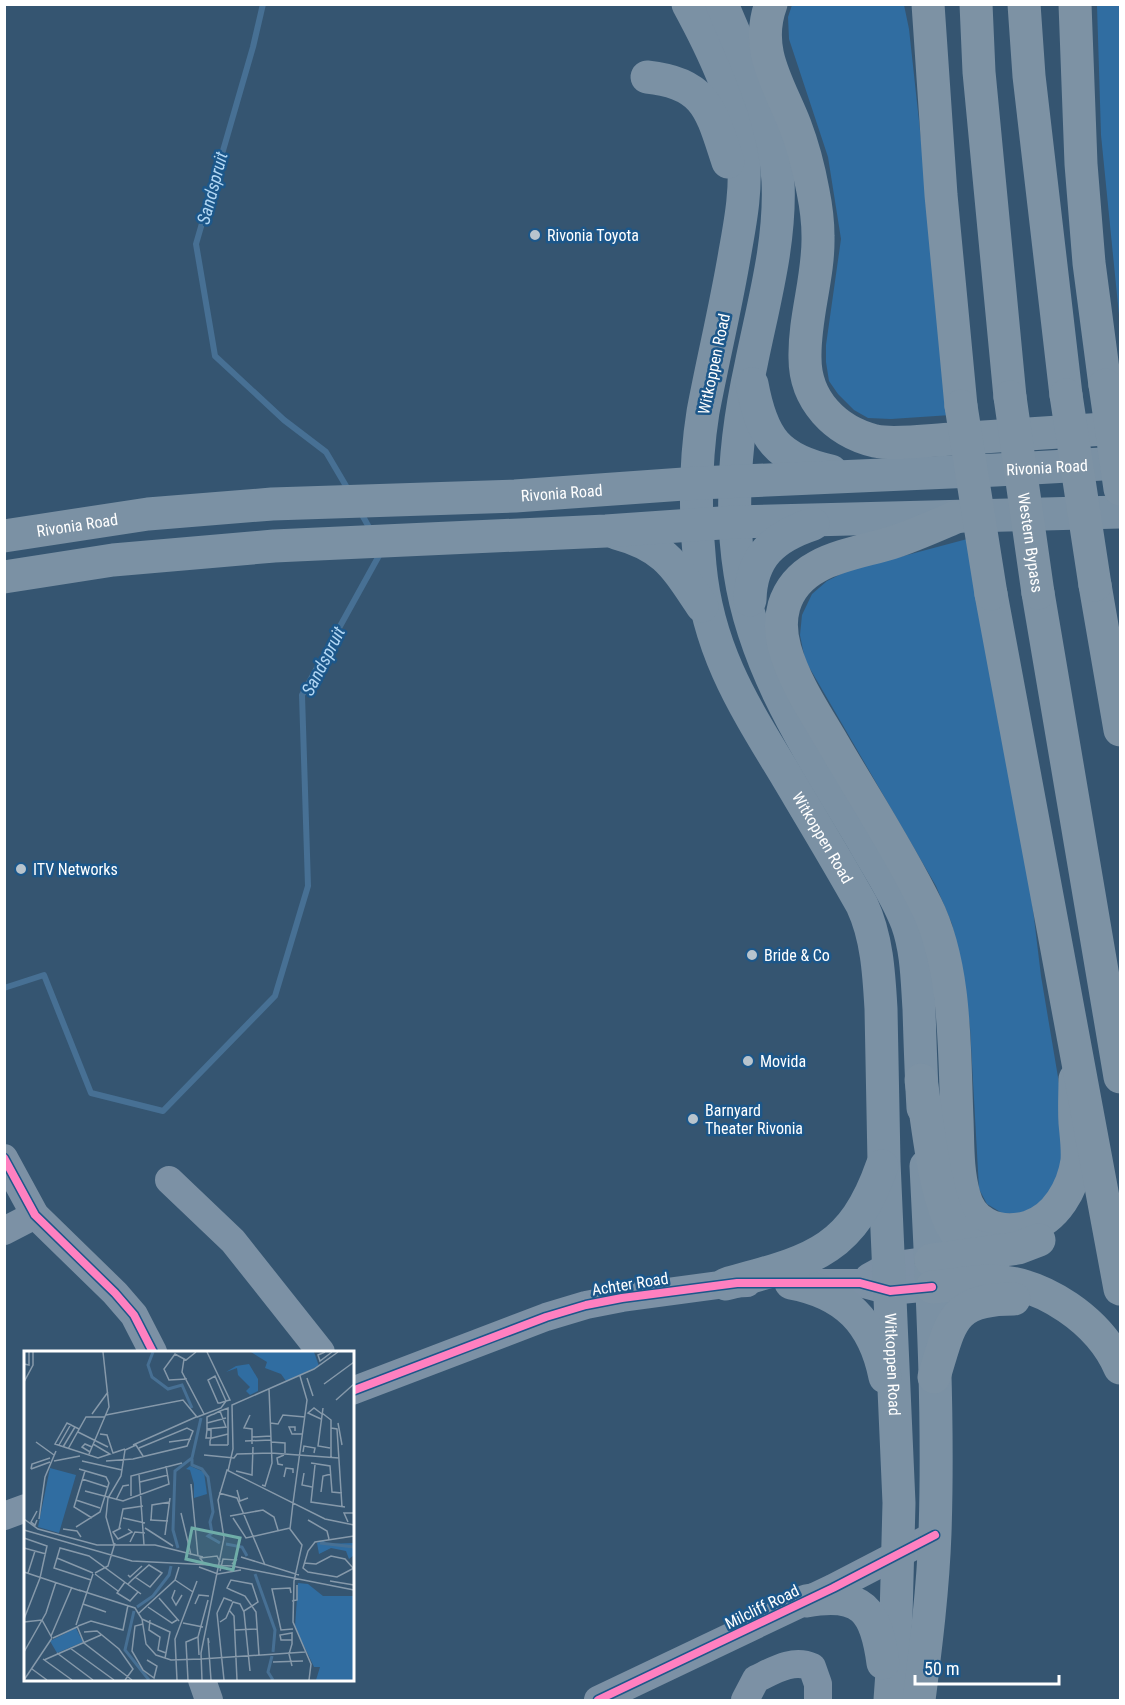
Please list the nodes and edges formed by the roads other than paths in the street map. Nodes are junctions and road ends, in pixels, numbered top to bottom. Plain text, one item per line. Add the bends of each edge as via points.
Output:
1 (688, 4) edge
2 (722, 4) edge
3 (771, 4) edge
4 (908, 4) edge
5 (928, 4) edge
6 (975, 4) edge
7 (1024, 4) edge
8 (1075, 4) edge
9 (647, 77) dead end
10 (933, 86) junction
11 (743, 210) junction
12 (750, 369) junction
13 (1120, 428) edge
14 (1120, 463) edge
15 (853, 477) junction
16 (734, 482) junction
17 (698, 483) junction
18 (1120, 489) edge
19 (1120, 512) edge
20 (956, 517) junction
21 (823, 521) junction
22 (735, 522) junction
23 (697, 525) junction
24 (606, 531) junction
25 (4, 536) edge
26 (4, 577) edge
27 (708, 615) junction
28 (749, 617) junction
29 (1120, 730) edge
30 (1073, 1033) junction
31 (1120, 1077) edge
32 (1075, 1079) junction
33 (921, 1080) junction
34 (4, 1158) edge
35 (884, 1162) junction
36 (169, 1180) dead end
37 (35, 1215) junction
38 (4, 1231) edge
39 (1008, 1250) junction
40 (931, 1274) junction
41 (879, 1280) junction
42 (791, 1283) junction
43 (726, 1284) junction
44 (1120, 1289) edge
45 (1058, 1302) junction
46 (152, 1351) edge
47 (319, 1351) edge
48 (1120, 1368) edge
49 (933, 1377) junction
50 (354, 1390) edge
51 (897, 1440) junction
52 (24, 1509) edge
53 (4, 1516) edge
54 (935, 1534) junction
55 (899, 1553) junction
56 (806, 1601) junction
57 (202, 1681) edge
58 (209, 1701) edge
59 (598, 1701) edge
60 (745, 1701) edge
61 (818, 1701) edge
62 (885, 1701) edge
63 (890, 1701) edge
64 (919, 1701) edge

1 - 11 main road, Witkoppen Road via 726,84 736,118 743,152
2 - 12 main road, Witkoppen Road via 761,100 778,180 773,258
3 - 13 highway via 764,38 768,64 810,172 817,216 819,238 805,357 810,391 817,404 845,429 877,441
4 - 10 highway
5 - 10 highway
6 - 31 highway, Western Bypass, bridge via 1011,397 1038,593
7 - 29 highway, bridge via 1066,395
8 - 18 highway, bridge via 1089,263
9 - 11 main road via 687,86 705,104
10 - 30 highway, bridge via 962,406 991,594
11 - 17 main road, Witkoppen Road via 703,414
12 - 15 main road via 758,411 777,446 802,464
12 - 16 main road, Witkoppen Road
14 - 15 main road, Rivonia Road
15 - 16 main road, Rivonia Road
16 - 17 main road, Rivonia Road
16 - 22 main road, Witkoppen Road
17 - 23 main road, Witkoppen Road
17 - 25 main road, Rivonia Road via 515,496 272,504 148,514
19 - 20 main road
20 - 21 main road
20 - 32 highway via 809,571 786,600 783,639 800,687 909,872 939,936 952,1018 960,1178 965,1199 977,1218 997,1228 1026,1228 1047,1218 1062,1200 1077,1158
21 - 22 main road
21 - 28 main road via 784,536 765,551 752,580
22 - 23 main road
22 - 28 main road, Witkoppen Road
23 - 24 main road
23 - 27 main road, Witkoppen Road
24 - 26 main road via 274,546 113,560
24 - 27 main road via 663,553
27 - 35 main road, Witkoppen Road via 736,692 867,916 880,1000
28 - 33 main road, Witkoppen Road via 786,710 907,925 916,961
30 - 32 highway
30 - 44 highway
32 - 39 highway via 1087,1163 1082,1194 1063,1221 1046,1236
33 - 39 highway via 946,1217 970,1245
33 - 40 main road, Witkoppen Road
34 - 37 street
35 - 41 main road, Witkoppen Road
35 - 43 main road via 858,1214 828,1248 796,1264
36 - 47 street via 233,1241
37 - 38 street
37 - 46 street via 134,1315
39 - 40 highway
40 - 41 street, Achter Road
40 - 45 highway via 994,1281 1032,1290
40 - 49 main road, Witkoppen Road
41 - 42 street, Achter Road
41 - 51 main road, Witkoppen Road
42 - 43 street, Achter Road
42 - 51 main road via 831,1295 857,1316 882,1362
43 - 50 street, Achter Road via 586,1305
45 - 48 highway via 1096,1329
45 - 49 highway via 994,1299 964,1309 952,1324
49 - 54 main road, Witkoppen Road
51 - 55 main road, Witkoppen Road
52 - 53 street
54 - 55 street, Milcliff Road
54 - 64 main road, Witkoppen Road
55 - 56 street, Milcliff Road
55 - 63 main road, Witkoppen Road
56 - 59 street, Milcliff Road
56 - 62 main road via 843,1599 869,1613 880,1642
57 - 58 street
60 - 61 street via 756,1679 803,1663 812,1667

